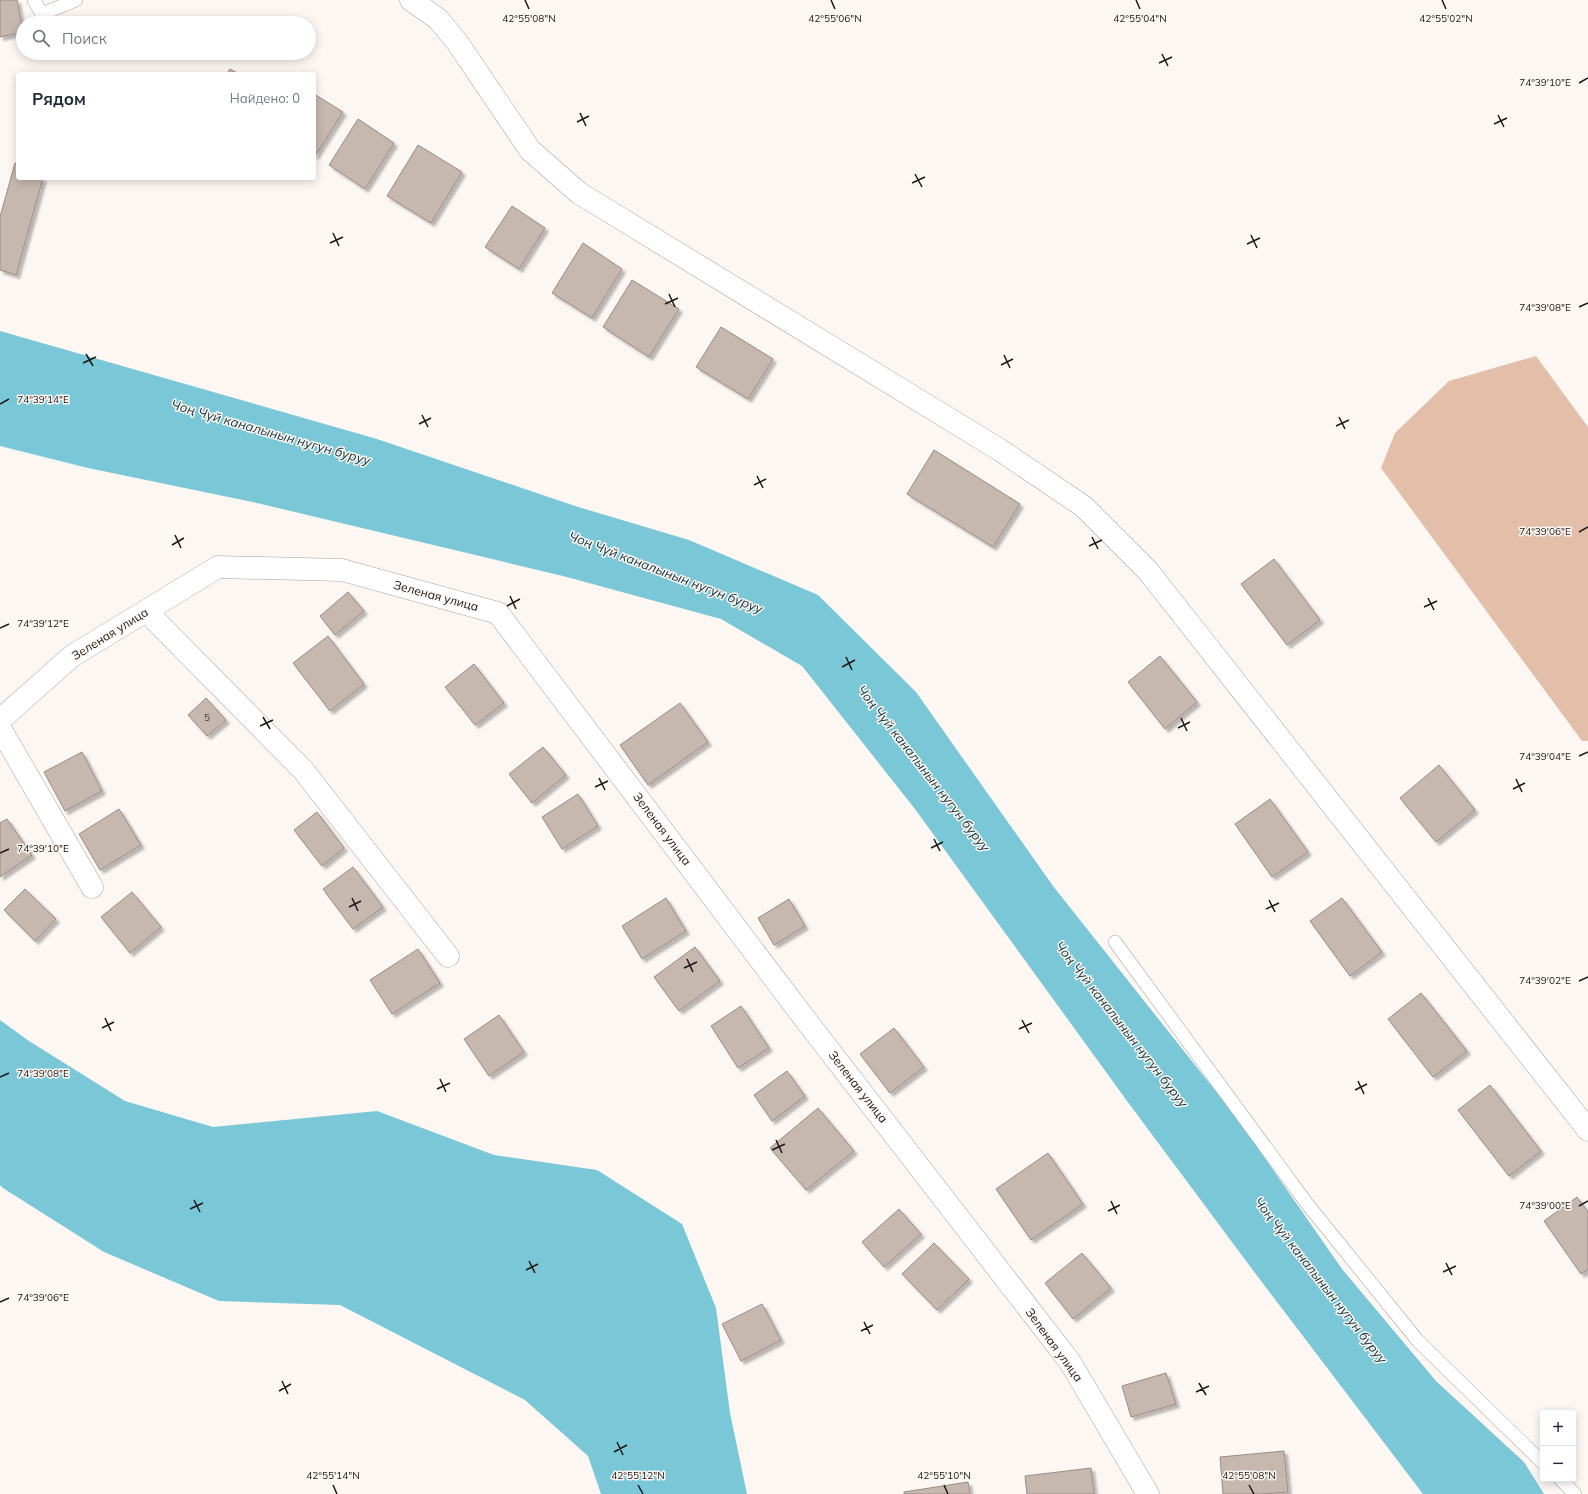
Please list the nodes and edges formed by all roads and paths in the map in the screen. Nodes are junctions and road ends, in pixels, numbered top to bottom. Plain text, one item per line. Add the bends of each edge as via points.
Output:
1 (34, 0) edge
2 (76, 0) edge
3 (411, 0) edge
4 (146, 611) junction
5 (0, 720) edge
6 (0, 728) edge
7 (92, 887) dead end
8 (1115, 942) dead end
9 (448, 956) dead end
10 (1588, 1130) edge
11 (1540, 1460) edge
12 (1563, 1482) edge
13 (1148, 1494) edge
14 (1575, 1494) edge

1 - 2 lane via 42,14
3 - 10 street via 438,19 457,42 530,150 579,193 1000,450 1083,506 1148,571
4 - 5 street, Зеленая улица via 72,656
4 - 9 street via 303,770
4 - 13 street, Зеленая улица via 218,567 342,570 498,613 808,1023 1070,1362
6 - 7 street
8 - 11 lane via 1308,1205 1418,1341
12 - 14 lane

